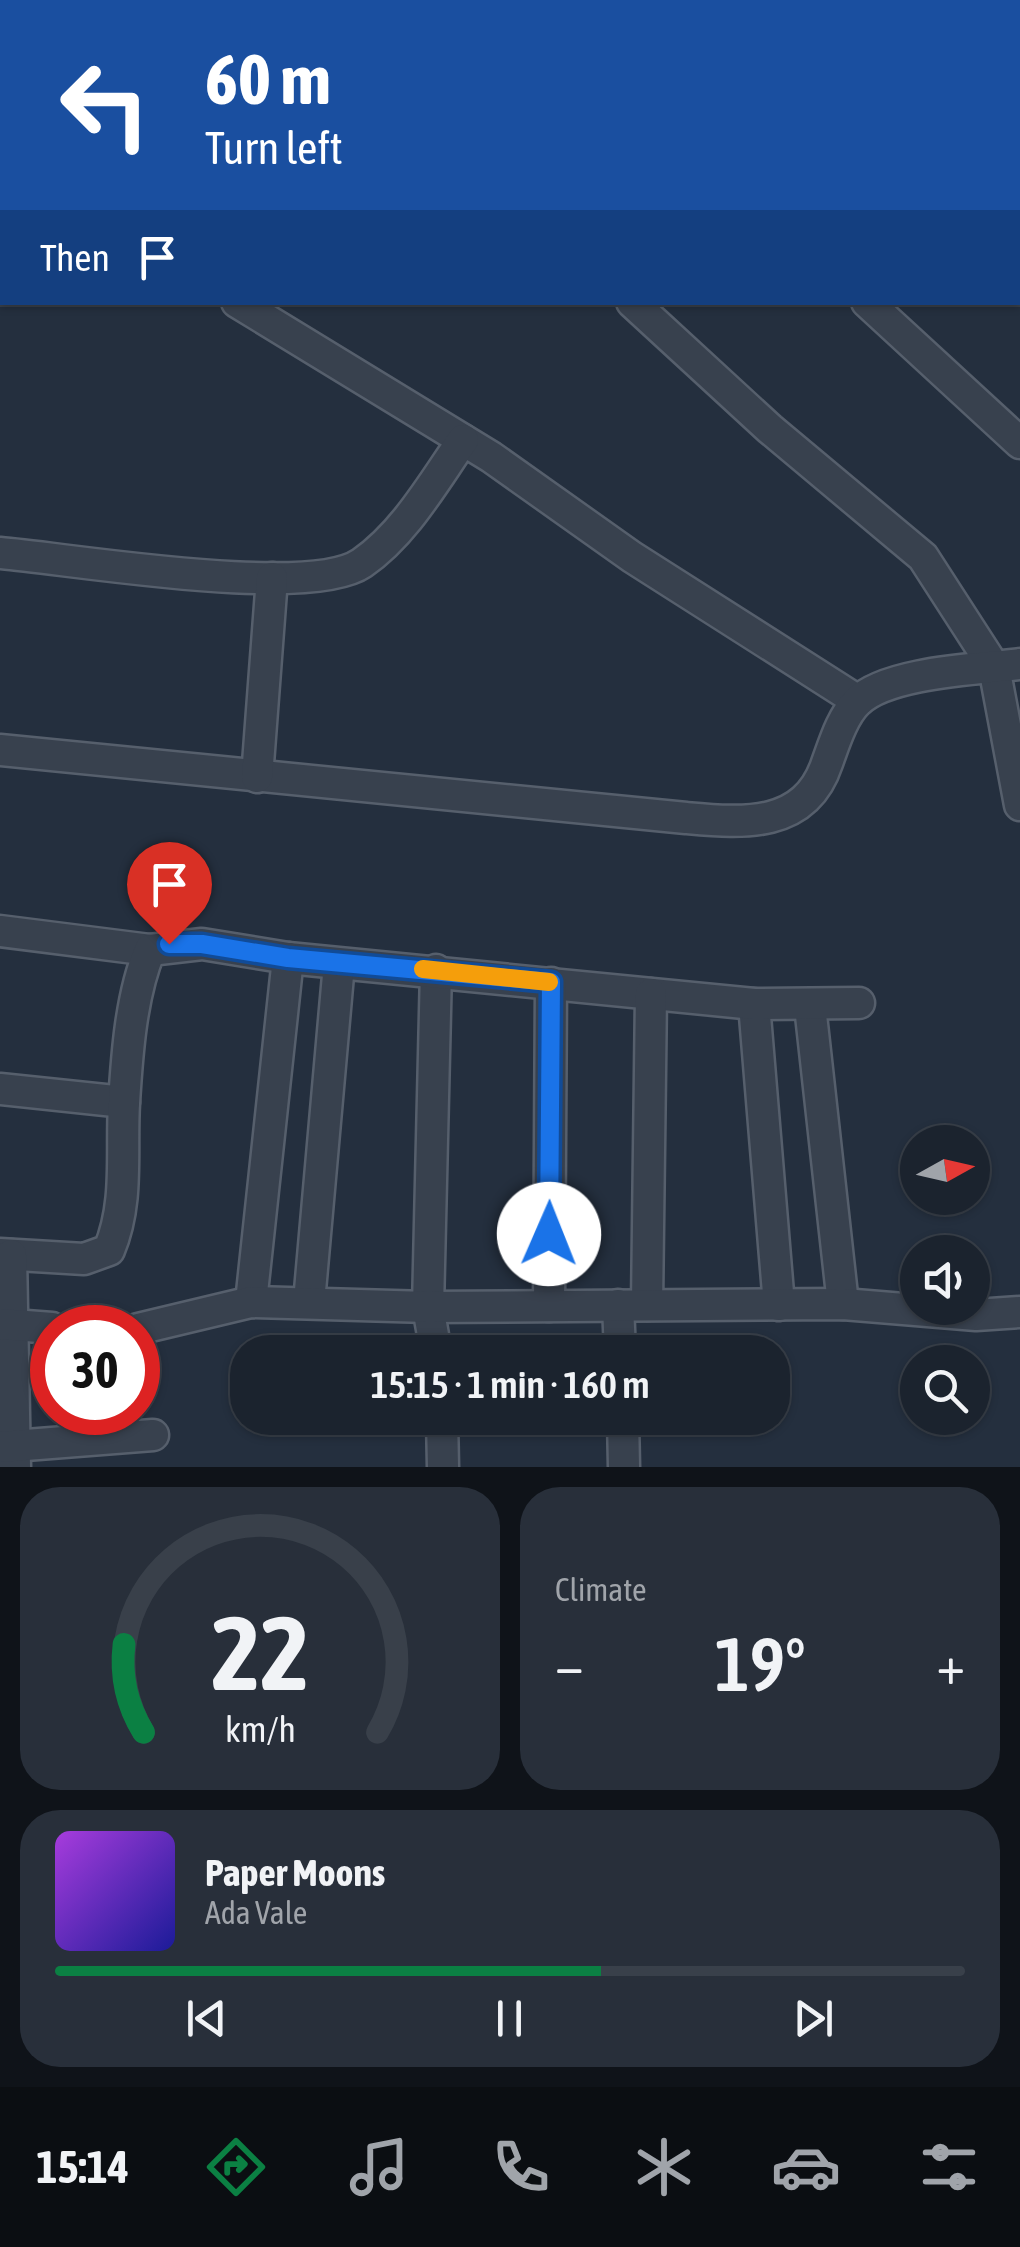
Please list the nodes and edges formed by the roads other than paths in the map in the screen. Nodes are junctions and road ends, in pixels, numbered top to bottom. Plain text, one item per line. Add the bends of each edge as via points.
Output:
1 (242, 305) edge
2 (635, 305) edge
3 (870, 305) edge
4 (462, 440) junction
5 (1020, 443) edge
6 (0, 553) edge
7 (272, 578) junction
8 (1007, 665) edge
9 (858, 700) junction
10 (0, 750) edge
11 (257, 777) junction
12 (1020, 805) edge
13 (0, 931) edge
14 (150, 950) junction
15 (288, 958) junction
16 (339, 964) junction
17 (436, 970) junction
18 (551, 982) junction
19 (651, 994) junction
20 (860, 1003) dead end
21 (754, 1004) junction
22 (810, 1006) junction
23 (0, 1089) edge
24 (124, 1102) junction
25 (5, 1255) edge
26 (251, 1302) junction
27 (309, 1302) junction
28 (843, 1304) junction
29 (633, 1305) junction
30 (779, 1305) junction
31 (548, 1306) junction
32 (428, 1307) junction
33 (1020, 1312) edge
34 (6, 1324) edge
35 (160, 1324) edge
36 (433, 1335) edge
37 (625, 1335) edge
38 (153, 1435) dead end
39 (443, 1435) edge
40 (623, 1435) edge
41 (10, 1454) edge
42 (444, 1467) edge
43 (624, 1467) edge

1 - 4 street
2 - 8 street via 923,556
3 - 5 street
4 - 7 street via 408,519 360,565 324,576
4 - 9 street
6 - 7 street
7 - 11 street
8 - 9 street via 898,682
8 - 12 street
9 - 11 street via 823,777 798,807 772,820 686,818
10 - 11 street
13 - 14 street
14 - 15 street via 202,944
14 - 24 street via 141,971
15 - 16 street
15 - 26 street
16 - 17 street
16 - 27 street
17 - 18 street
17 - 32 street
18 - 19 street
18 - 31 street
19 - 21 street
19 - 29 street
20 - 22 street
21 - 22 street
21 - 30 street
22 - 28 street
23 - 24 street
24 - 25 street via 123,1196 109,1250 84,1259
25 - 34 street
26 - 27 street
26 - 35 street
27 - 32 street
28 - 30 street
28 - 33 street
29 - 30 street
29 - 31 street
29 - 37 street
31 - 32 street
32 - 36 street
34 - 41 street
38 - 41 street
39 - 42 street
40 - 43 street

